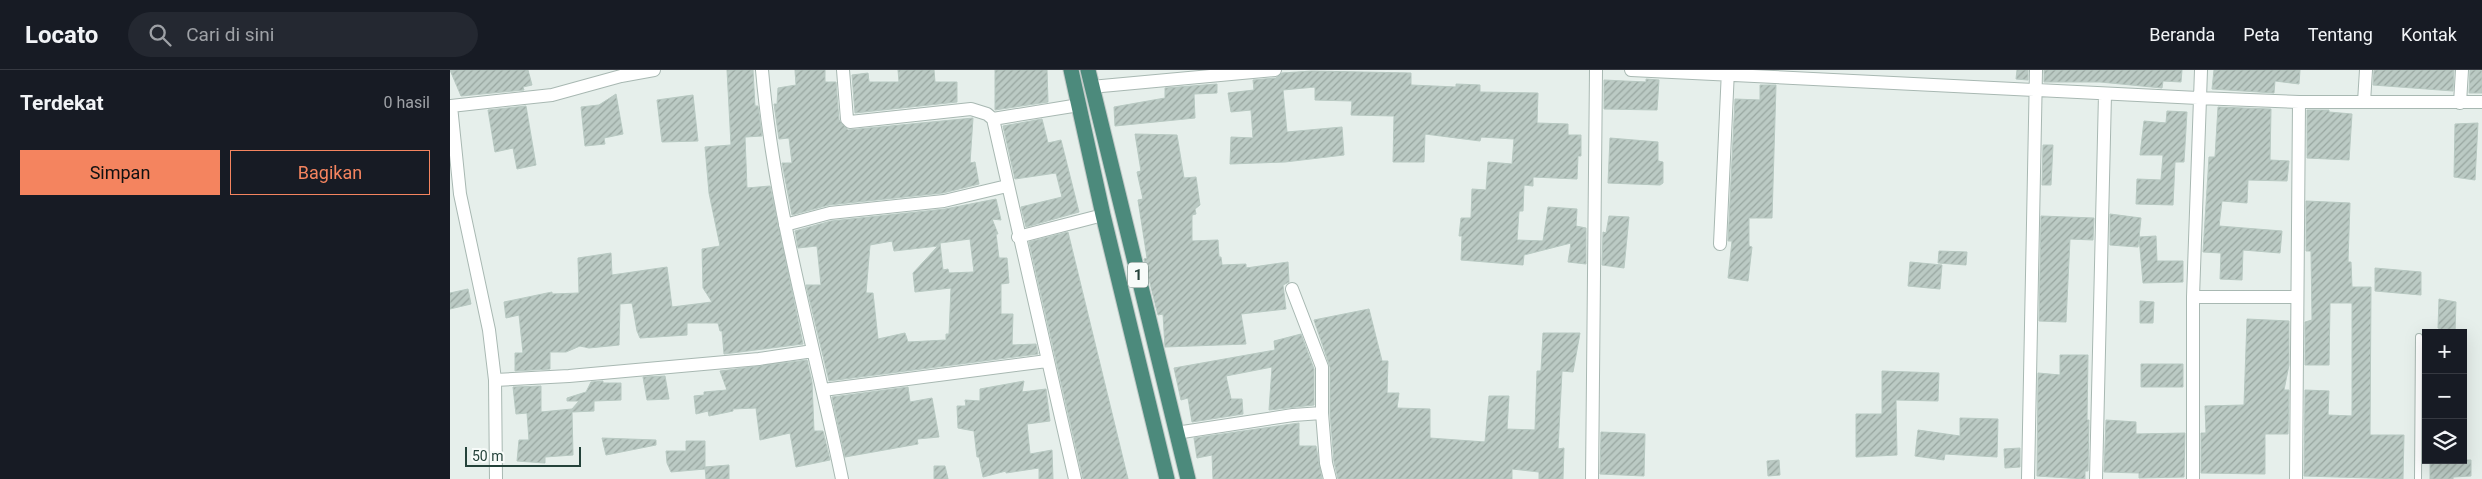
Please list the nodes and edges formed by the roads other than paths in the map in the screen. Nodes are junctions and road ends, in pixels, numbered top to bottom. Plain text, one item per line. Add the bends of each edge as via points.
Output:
1 (654, 70) edge
2 (762, 70) edge
3 (844, 70) edge
4 (1071, 70) edge
5 (1088, 70) edge
6 (1275, 70) edge
7 (1596, 70) edge
8 (1631, 70) edge
9 (2036, 70) edge
10 (2201, 70) edge
11 (2366, 70) edge
12 (2462, 70) edge
13 (1727, 73) edge
14 (1091, 87) junction
15 (2035, 89) junction
16 (2105, 94) junction
17 (2198, 98) junction
18 (450, 102) edge
19 (2299, 102) junction
20 (2364, 102) junction
21 (2482, 102) edge
22 (2460, 103) junction
23 (1079, 105) junction
24 (450, 106) edge
25 (993, 119) junction
26 (1007, 186) junction
27 (1103, 215) junction
28 (786, 225) junction
29 (1018, 237) junction
30 (1720, 244) dead end
31 (1292, 289) dead end
32 (2193, 297) junction
33 (2297, 297) junction
34 (2419, 337) dead end
35 (813, 351) junction
36 (1047, 361) junction
37 (495, 380) junction
38 (822, 390) junction
39 (1322, 413) junction
40 (1176, 434) junction
41 (496, 479) edge
42 (842, 479) edge
43 (1075, 479) edge
44 (1167, 479) edge
45 (1188, 479) edge
46 (1330, 479) edge
47 (1592, 479) edge
48 (2028, 479) edge
49 (2096, 479) edge
50 (2193, 479) edge
51 (2296, 479) edge
52 (2418, 479) edge

1 - 24 street via 552,95
2 - 28 street via 767,123
3 - 25 street via 847,119 850,122 971,109
4 - 23 highway, 1
5 - 14 highway, 1
6 - 14 street
7 - 47 street
8 - 13 street
9 - 15 street
10 - 17 street
11 - 20 street
12 - 22 street
13 - 15 street
13 - 30 street
14 - 40 highway, 1
15 - 16 street
15 - 48 street
16 - 17 street
16 - 49 street
17 - 19 street
17 - 32 street
18 - 24 street
19 - 20 street
19 - 33 street
20 - 22 street
21 - 22 street
23 - 25 street
23 - 27 highway, 1
24 - 37 street via 460,194
25 - 26 street
26 - 28 street via 944,202 830,213
26 - 29 street
27 - 29 street
27 - 44 highway, 1
28 - 35 street
29 - 36 street
31 - 39 street via 1322,367
32 - 33 street
32 - 50 street
33 - 51 street
34 - 52 lane
35 - 37 street via 759,359
35 - 38 street
36 - 38 street
36 - 43 street
37 - 41 street
38 - 42 street
39 - 40 street
39 - 46 street
40 - 45 highway, 1

